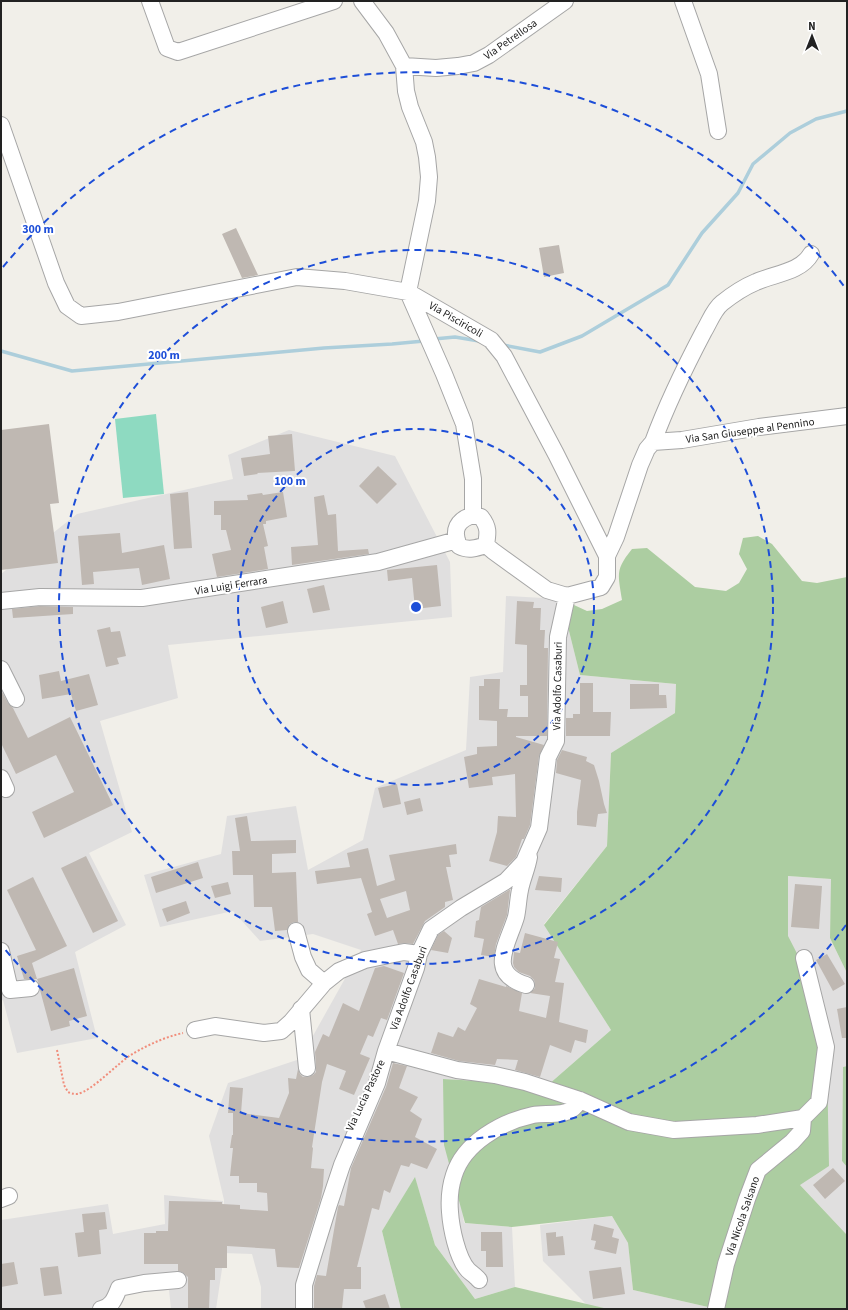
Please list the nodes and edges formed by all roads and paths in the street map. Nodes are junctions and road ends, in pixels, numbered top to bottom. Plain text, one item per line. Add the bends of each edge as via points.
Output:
1 (150, 1) edge
2 (334, 1) edge
3 (362, 1) edge
4 (565, 1) edge
5 (683, 1) edge
6 (404, 66) junction
7 (1, 125) edge
8 (718, 131) dead end
9 (811, 254) dead end
10 (414, 295) junction
11 (847, 416) edge
12 (653, 442) junction
13 (473, 515) junction
14 (457, 540) junction
15 (486, 545) junction
16 (607, 556) junction
17 (567, 596) junction
18 (1, 601) edge
19 (1, 669) edge
20 (16, 699) dead end
21 (531, 846) junction
22 (296, 931) dead end
23 (1, 951) edge
24 (419, 954) junction
25 (804, 958) dead end
26 (324, 983) junction
27 (526, 985) dead end
28 (32, 988) dead end
29 (301, 1009) junction
30 (195, 1030) joint
31 (57, 1050) dead end
32 (386, 1051) junction
33 (307, 1068) dead end
34 (580, 1100) junction
35 (803, 1118) junction
36 (178, 1280) dead end
37 (479, 1280) dead end
38 (101, 1309) edge
39 (304, 1309) edge
40 (716, 1309) edge

1 - 2 street via 167,48 178,52
3 - 6 street via 386,33
4 - 6 street, Via Petrellosa via 474,63 436,68
5 - 8 street via 709,74
6 - 10 street via 406,91 424,142 429,177
7 - 10 street via 56,283 67,306 81,316 118,312 297,277 345,281
9 - 12 street via 800,266 755,282 720,305 691,356 662,416
10 - 13 street via 419,320 464,424 473,479
10 - 16 street, Via Pisciricoli via 491,340 504,356
11 - 12 street, Via San Giuseppe al Pennino
12 - 16 street via 640,464 616,537
13 - 14 street via 464,518 457,525
13 - 15 street via 481,517 486,522 489,534
14 - 15 street via 459,546 467,549
14 - 18 street, Via Luigi Ferrara via 378,562 142,598 40,597
15 - 17 street via 547,590
16 - 17 street via 607,577 601,587
17 - 21 street, Via Adolfo Casaburi via 558,637 556,741 548,757 539,828
19 - 20 street
21 - 24 street, Via Adolfo Casaburi via 524,862 506,881 431,929
21 - 27 street via 516,916 502,953 508,975 517,983
22 - 26 street via 308,970
23 - 28 street via 10,990
24 - 26 street via 404,952 366,960 339,971
24 - 32 street, Via Adolfo Casaburi
25 - 35 street via 826,1047 819,1102
26 - 29 street
29 - 30 street via 281,1030 264,1033 215,1026
29 - 33 street
30 - 31 path via 148,1045 125,1058 98,1082 77,1094 68,1092 64,1085
32 - 34 street via 456,1070 525,1082
32 - 39 street, Via Lucia Pastore via 377,1083 342,1165 329,1204 304,1285
34 - 35 street via 629,1122 674,1130 757,1125
34 - 37 street via 572,1110 534,1115 507,1123 479,1140 461,1160 450,1192 452,1228 467,1269
35 - 40 street, Via Nicola Salsano via 802,1131 758,1170 726,1264
36 - 38 street via 119,1288 112,1304

